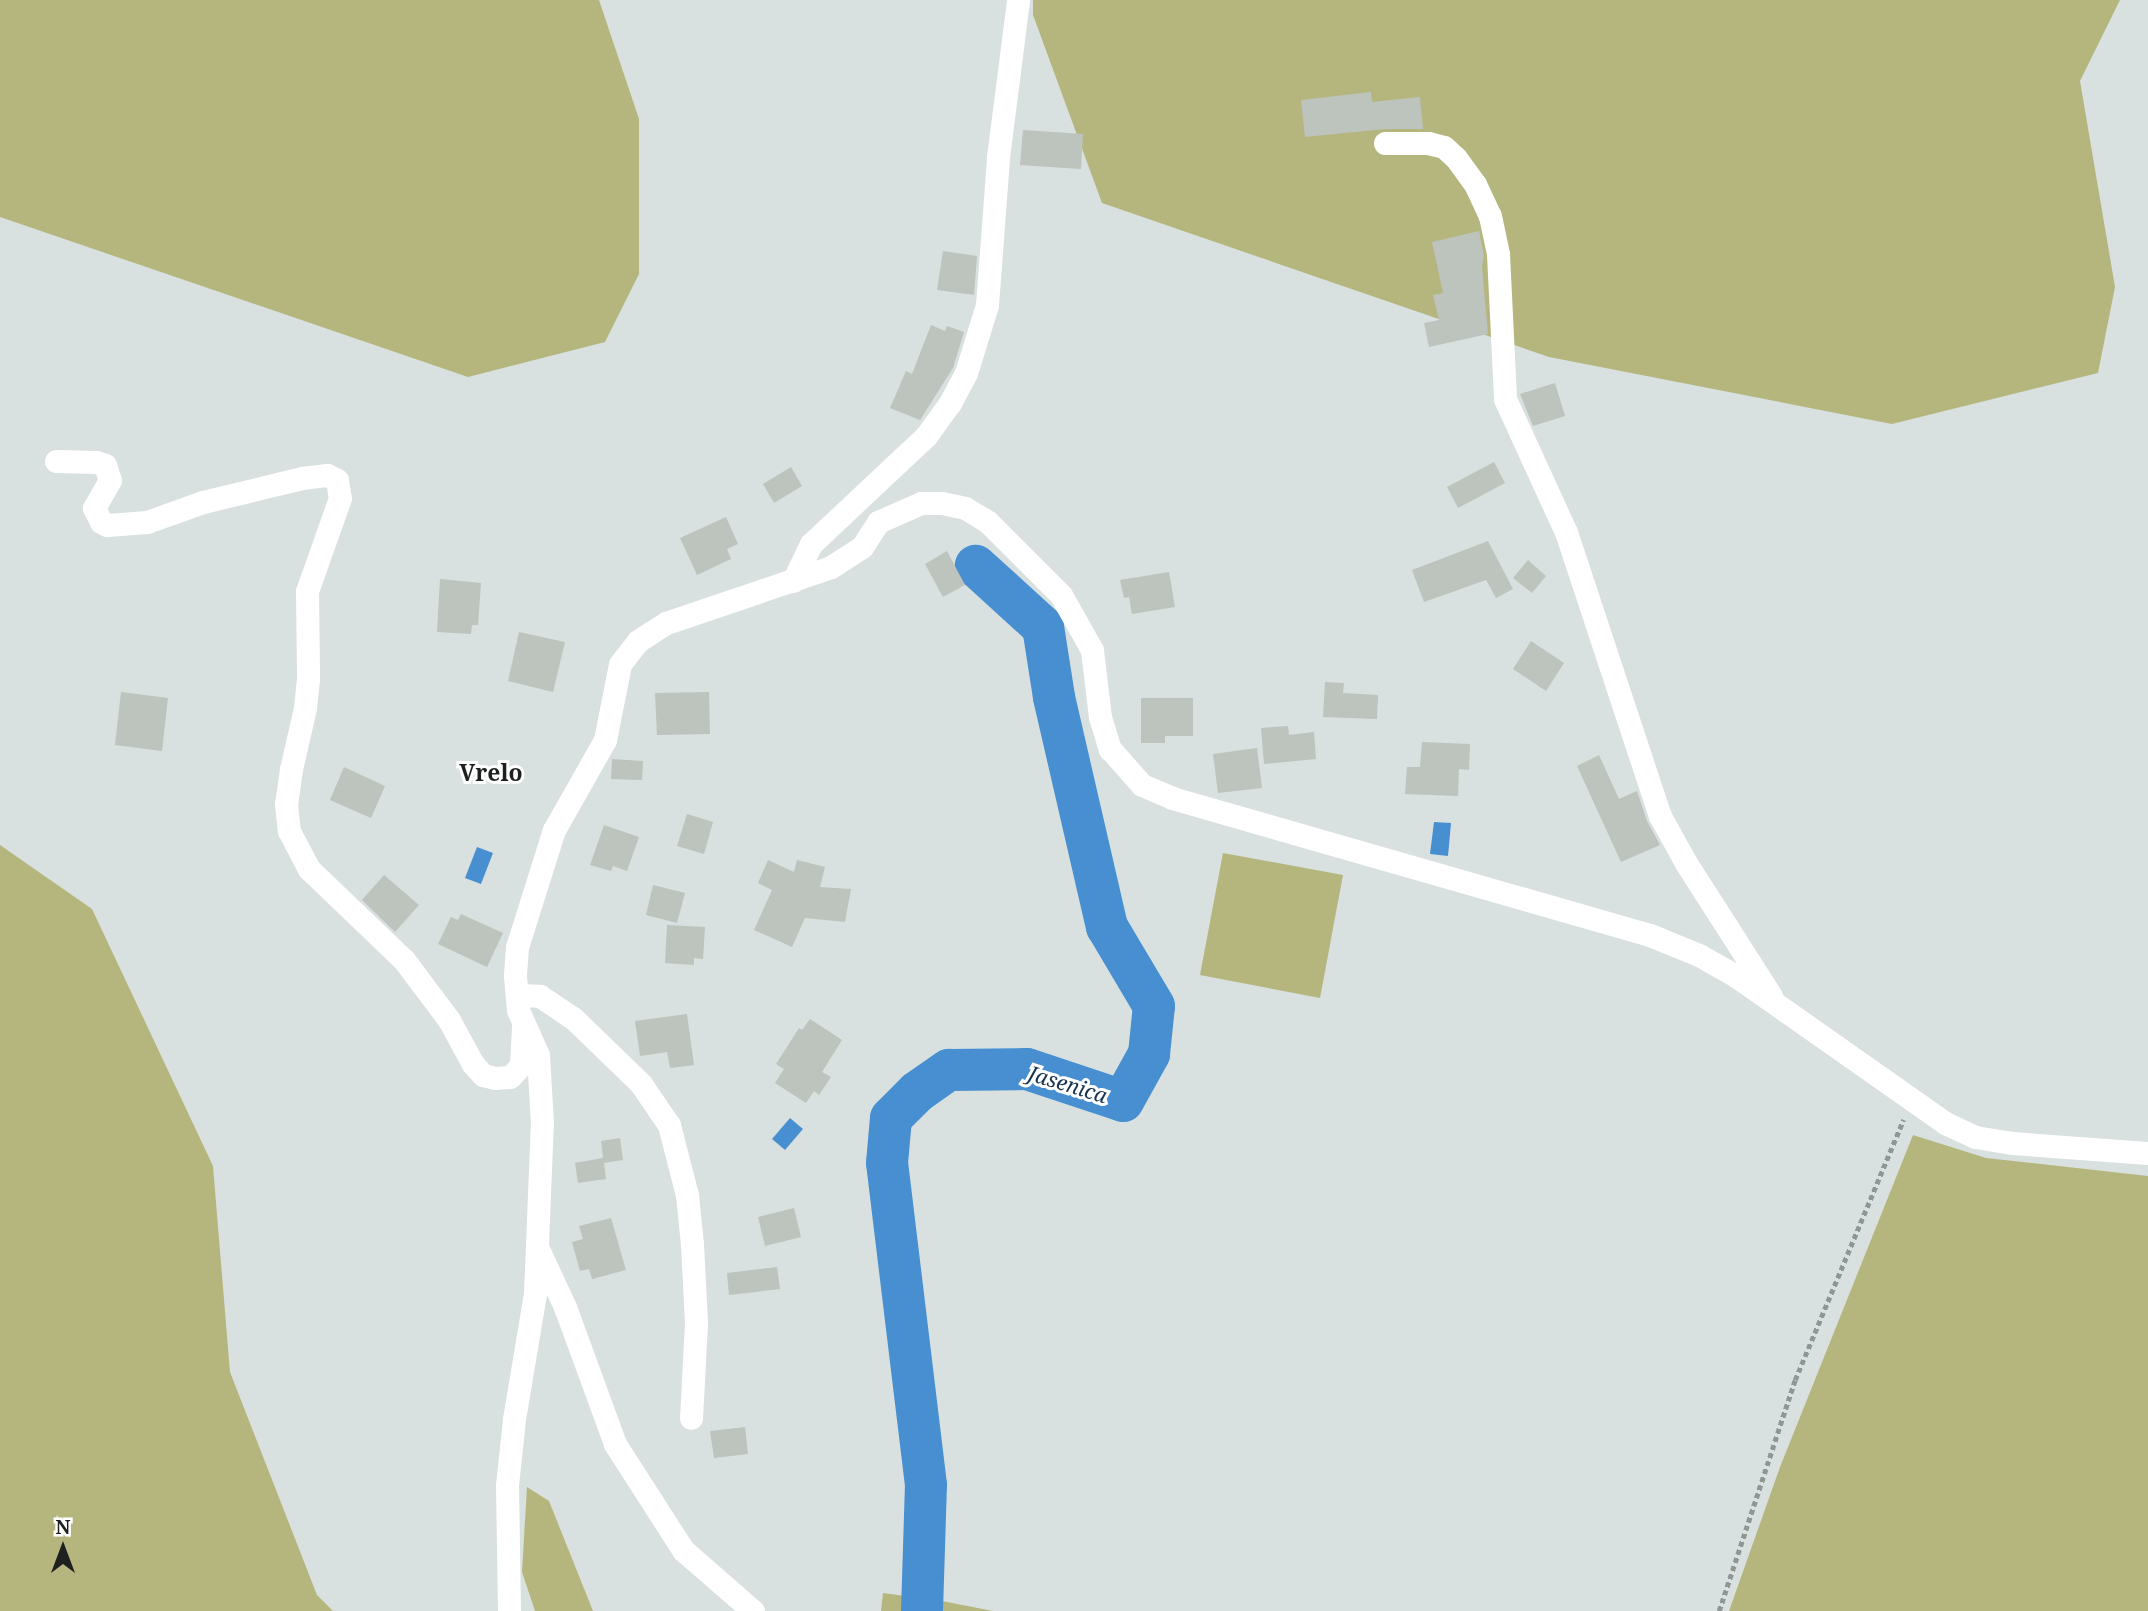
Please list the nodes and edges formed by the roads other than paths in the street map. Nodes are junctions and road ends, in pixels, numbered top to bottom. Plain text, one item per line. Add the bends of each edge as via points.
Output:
1 (1018, 0) edge
2 (1385, 143) dead end
3 (56, 461) dead end
4 (793, 581) junction
5 (517, 995) junction
6 (1776, 1004) junction
7 (523, 1026) junction
8 (2148, 1153) edge
9 (538, 1251) junction
10 (691, 1418) dead end
11 (509, 1611) edge
12 (754, 1611) edge

1 - 4 street via 994,193 988,305 966,373 926,436 811,544
2 - 6 street via 1444,147 1475,184 1490,216 1498,254 1505,398 1566,531 1660,816
3 - 7 street via 105,465 110,480 94,508 100,522 107,525 147,522 225,495 302,478 327,475 337,480 340,498 307,591 308,679 286,804 289,831 309,869 404,960 484,1075 510,1077 521,1065
4 - 5 street via 666,623 629,649 620,664 605,740 554,830 531,897 517,947
4 - 6 street via 831,567 862,547 878,522 906,508 942,503 965,508 997,531 1061,595 1079,623 1092,650 1100,717 1110,749 1142,785 1172,798 1650,935 1736,975
5 - 7 street
5 - 10 street via 540,996 573,1018 641,1084 669,1125 687,1195 695,1310
6 - 8 street via 1945,1123 1975,1137
7 - 9 street via 538,1055 542,1123
9 - 11 street via 507,1485
9 - 12 street via 565,1307 615,1444 683,1550

